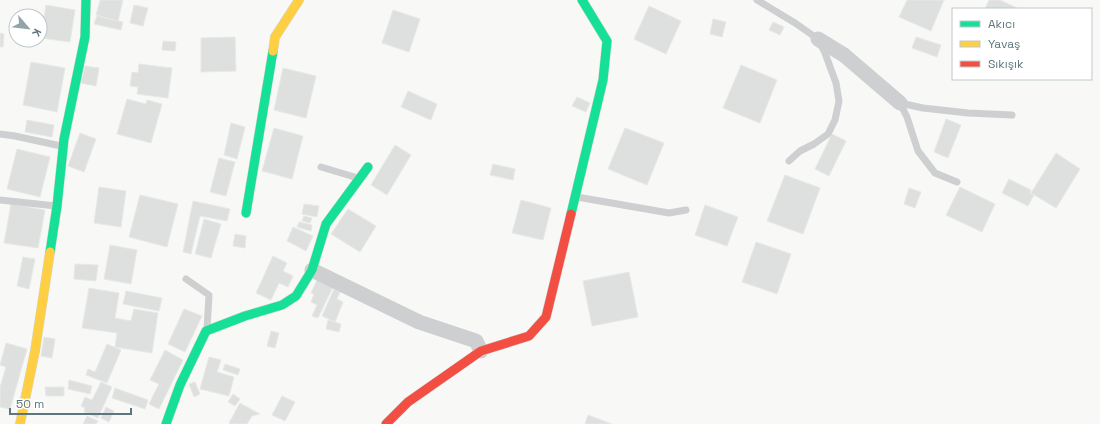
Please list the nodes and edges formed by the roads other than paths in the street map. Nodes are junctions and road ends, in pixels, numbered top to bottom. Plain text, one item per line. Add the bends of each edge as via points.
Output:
1 (86, 0) edge
2 (299, 0) edge
3 (582, 0) edge
4 (757, 0) edge
5 (818, 39) junction
6 (900, 103) junction
7 (1012, 115) dead end
8 (0, 134) edge
9 (63, 147) junction
10 (789, 161) dead end
11 (321, 167) dead end
12 (368, 167) dead end
13 (360, 178) junction
14 (957, 182) dead end
15 (575, 196) junction
16 (0, 200) edge
17 (57, 206) junction
18 (686, 210) dead end
19 (246, 213) dead end
20 (312, 270) junction
21 (186, 279) dead end
22 (206, 331) junction
23 (481, 351) junction
24 (20, 424) edge
25 (166, 424) edge
26 (386, 424) edge

1 - 9 street via 85,36
2 - 19 street via 275,37
3 - 15 street via 607,41 603,80
4 - 5 lane
5 - 6 street via 844,55
5 - 10 lane via 836,83 839,101 836,120 828,134
6 - 7 lane via 968,113
6 - 14 lane via 918,151 935,172
8 - 9 lane
9 - 17 street
11 - 13 lane
12 - 13 street
13 - 20 street via 326,224
15 - 18 lane via 669,213
15 - 23 street via 546,317 528,336
16 - 17 lane
17 - 24 street via 35,351
20 - 22 street via 296,296 282,305
20 - 23 street via 419,322 476,341
21 - 22 lane via 209,295
22 - 25 street via 180,385
23 - 26 street via 408,402

